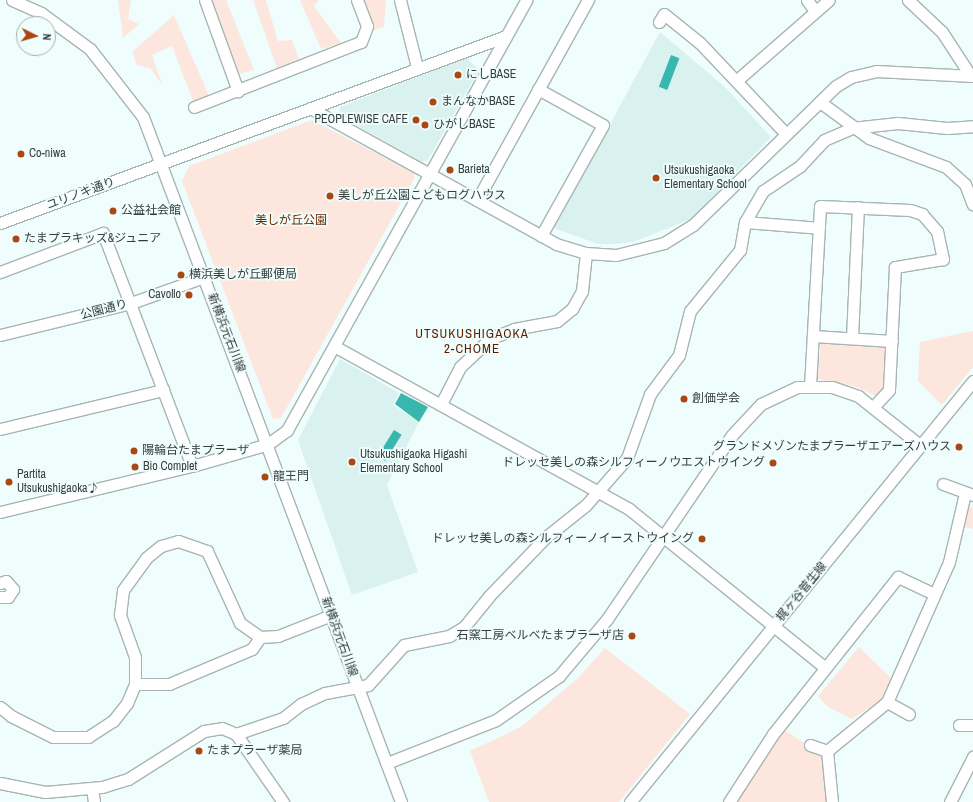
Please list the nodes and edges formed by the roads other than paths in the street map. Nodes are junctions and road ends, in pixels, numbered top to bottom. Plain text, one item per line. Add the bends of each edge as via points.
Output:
1 (12, 0) edge
2 (205, 0) edge
3 (357, 0) edge
4 (400, 0) edge
5 (526, 0) edge
6 (588, 0) edge
7 (807, 0) edge
8 (829, 0) edge
9 (908, 0) edge
10 (815, 11) junction
11 (659, 22) dead end
12 (506, 36) junction
13 (417, 67) junction
14 (972, 76) edge
15 (736, 81) junction
16 (538, 89) junction
17 (238, 91) junction
18 (820, 102) junction
19 (194, 107) dead end
20 (310, 108) junction
21 (973, 126) edge
22 (852, 128) junction
23 (786, 134) junction
24 (161, 163) junction
25 (432, 175) junction
26 (477, 200) junction
27 (973, 205) edge
28 (858, 207) junction
29 (745, 222) junction
30 (0, 223) edge
31 (819, 228) junction
32 (541, 236) junction
33 (586, 253) junction
34 (0, 272) edge
35 (204, 277) junction
36 (131, 303) junction
37 (0, 335) edge
38 (813, 336) junction
39 (852, 338) junction
40 (892, 341) junction
41 (334, 346) junction
42 (973, 381) edge
43 (810, 386) junction
44 (163, 390) junction
45 (441, 404) junction
46 (873, 407) junction
47 (0, 429) edge
48 (268, 444) junction
49 (921, 446) junction
50 (192, 466) junction
51 (943, 484) dead end
52 (596, 490) junction
53 (969, 494) edge
54 (0, 512) edge
55 (663, 537) junction
56 (0, 581) edge
57 (934, 594) junction
58 (0, 597) edge
59 (331, 616) junction
60 (772, 628) junction
61 (260, 637) junction
62 (825, 668) junction
63 (135, 684) junction
64 (358, 687) junction
65 (887, 702) junction
66 (0, 707) edge
67 (909, 714) dead end
68 (959, 725) dead end
69 (973, 725) edge
70 (236, 734) junction
71 (810, 745) dead end
72 (827, 751) junction
73 (973, 757) edge
74 (387, 763) junction
75 (0, 783) edge
76 (92, 788) junction
77 (94, 802) edge
78 (283, 802) edge
79 (401, 802) edge
80 (630, 802) edge
81 (729, 802) edge
82 (832, 802) edge
83 (950, 802) edge

1 - 24 street, 新横浜元石川線 via 66,30 102,62 143,118
2 - 17 street
3 - 17 street via 367,26 361,42
4 - 13 street
5 - 12 street
6 - 16 street
7 - 10 street
8 - 10 street
9 - 14 street via 942,32
10 - 15 street
11 - 15 street via 664,14 700,43
12 - 13 street, ユリノキ通り
12 - 25 street
13 - 20 street, ユリノキ通り
14 - 18 street via 864,73 836,86
15 - 23 street
16 - 26 street
16 - 32 street via 603,125
17 - 19 street
18 - 22 street
18 - 23 street
20 - 24 street, ユリノキ通り
20 - 25 street
21 - 22 street via 947,128 898,123
22 - 27 street via 946,167 965,184
22 - 29 street via 824,140 800,166 763,191
23 - 33 street via 681,234 638,252
24 - 30 street, ユリノキ通り
24 - 35 street, 新横浜元石川線
25 - 26 street
25 - 41 street
26 - 32 street
28 - 31 street via 822,205
28 - 39 street
28 - 40 street via 910,210 922,214 940,240 943,259 895,267
29 - 31 street
29 - 52 street via 740,250 690,311 679,355 650,394 634,431 627,458
31 - 38 street
32 - 33 street
33 - 45 street via 582,291 572,309 557,321 514,329 491,338 460,367
34 - 36 street via 103,233
35 - 36 street, 公園通り
35 - 48 street, 新横浜元石川線
36 - 37 street, 公園通り
36 - 44 street
38 - 39 street
38 - 43 street
39 - 40 street
40 - 46 street via 889,390
41 - 45 street
41 - 48 street via 287,430
42 - 49 street, 梶ヶ谷菅生線
43 - 46 street via 846,391
43 - 55 street via 780,393 746,416
44 - 47 street
44 - 50 street
45 - 52 street
46 - 49 street
48 - 50 street
48 - 59 street, 新横浜元石川線
49 - 60 street, 梶ヶ谷菅生線
50 - 54 street
51 - 53 street
52 - 55 street via 629,509
52 - 64 street via 586,505 546,537 489,596 464,627 449,636 404,645 394,653 375,681
53 - 57 street via 949,562
55 - 60 street
55 - 74 street via 603,625 568,667 540,693 496,720
56 - 58 street via 11,583 13,589 8,597
57 - 62 street via 898,577
57 - 65 street
59 - 61 street via 278,636
59 - 64 street, 新横浜元石川線
60 - 62 street
60 - 80 street, 梶ヶ谷菅生線
61 - 63 street via 252,649 169,684
61 - 63 street via 240,623 207,551 178,541 161,546 133,572 123,590 120,615 135,657
62 - 81 street via 773,734
63 - 66 street via 128,703 113,721 88,737 67,739 41,734
64 - 70 street via 325,693 301,704 283,718
64 - 74 street, 新横浜元石川線
65 - 67 street
65 - 72 street
68 - 69 street
70 - 76 street via 222,728 204,731 128,779
70 - 78 street
71 - 72 street
72 - 82 street
73 - 83 street
74 - 79 street, 新横浜元石川線
75 - 76 street via 45,792
76 - 77 street

